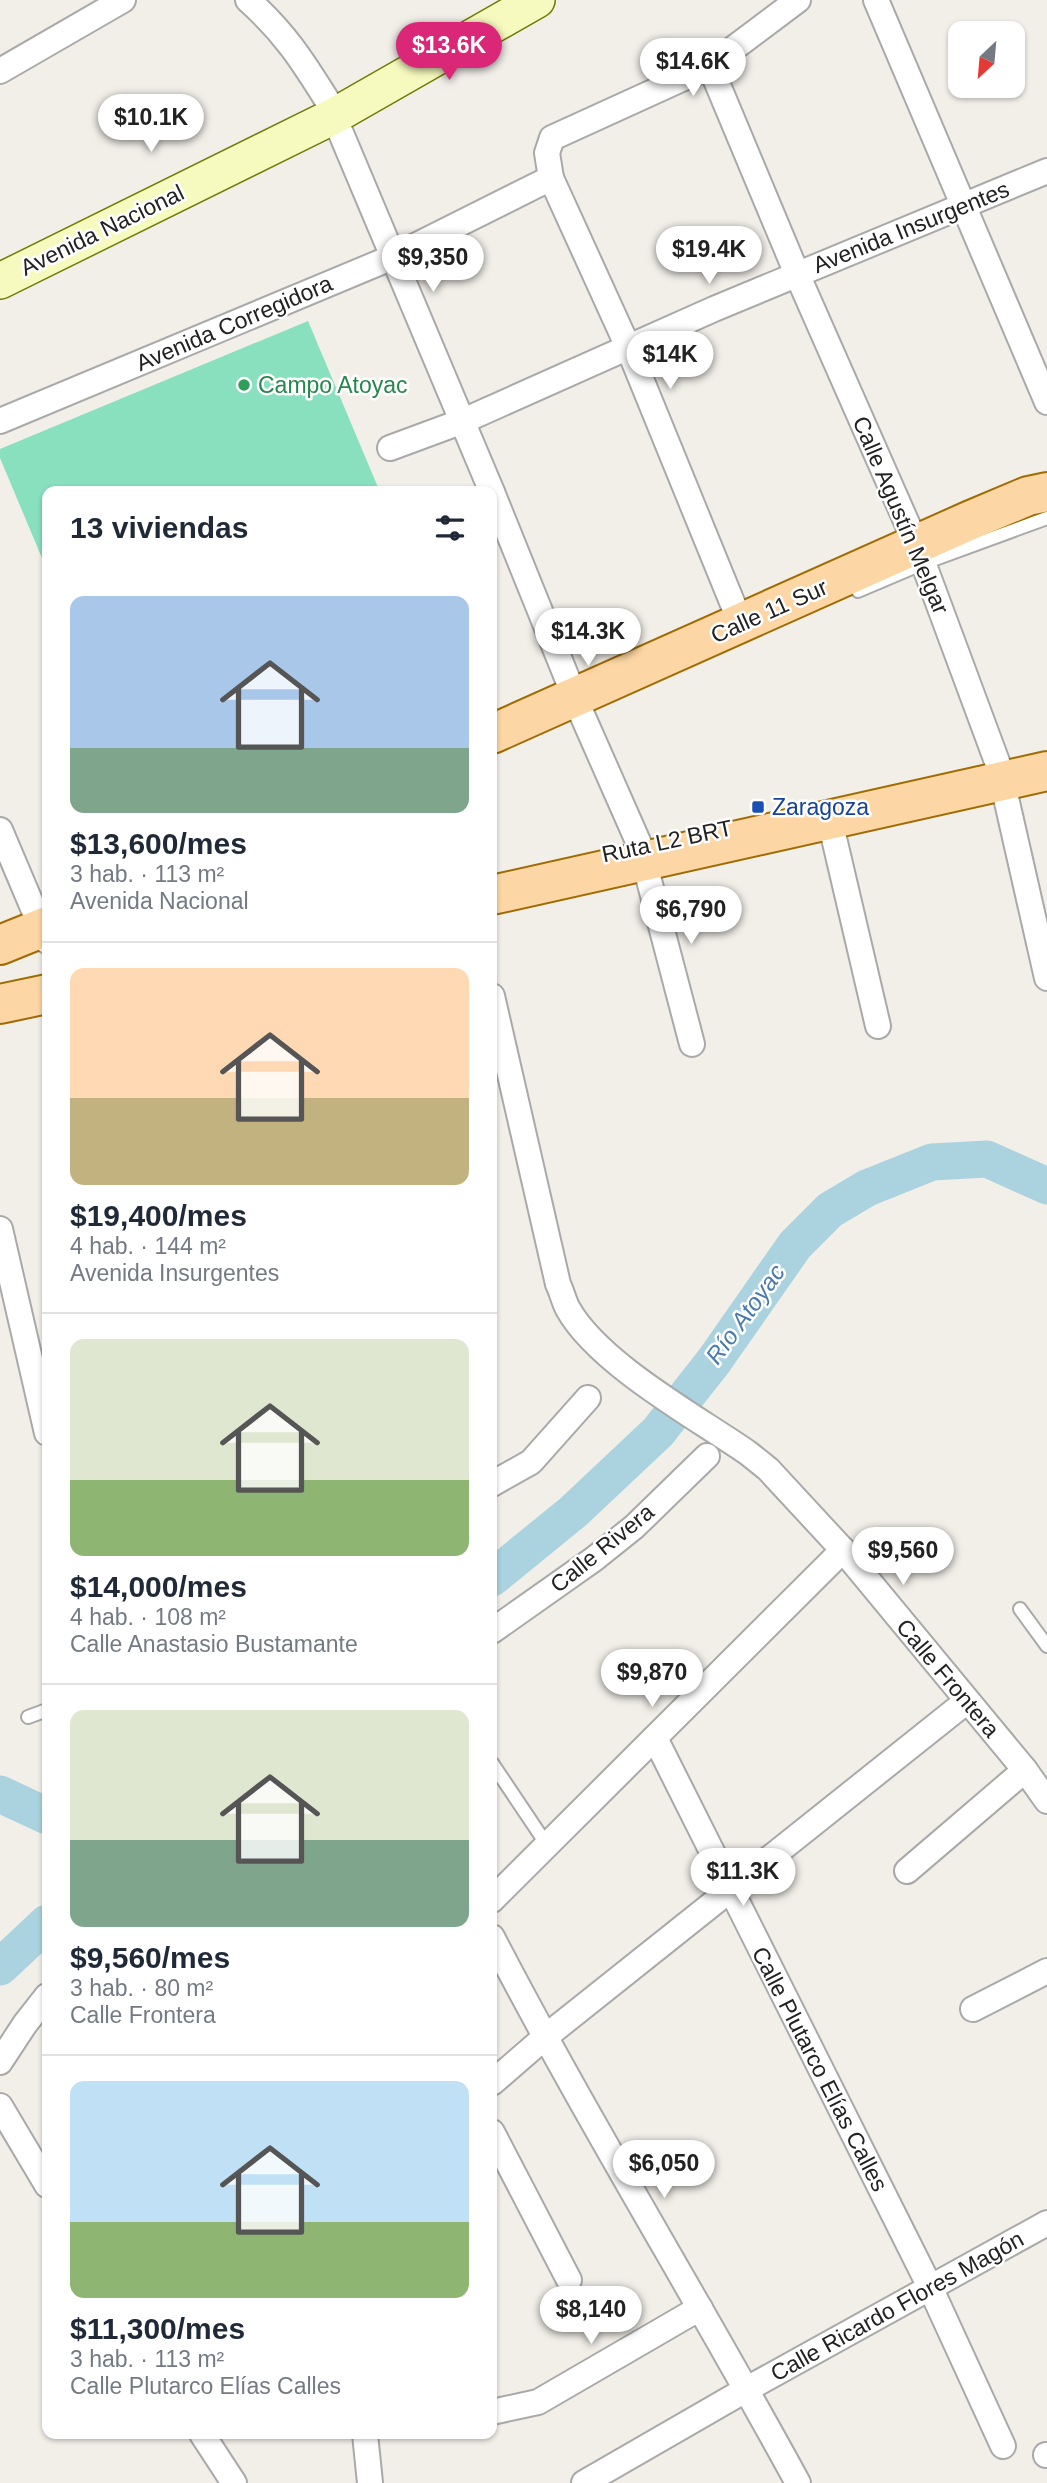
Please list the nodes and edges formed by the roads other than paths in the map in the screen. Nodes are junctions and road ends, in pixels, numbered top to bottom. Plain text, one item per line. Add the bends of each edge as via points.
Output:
1 (248, 0) edge
2 (497, 0) edge
3 (537, 0) edge
4 (798, 0) edge
5 (876, 0) edge
6 (107, 4) edge
7 (710, 66) junction
8 (0, 71) edge
9 (331, 108) junction
10 (1047, 171) edge
11 (551, 178) junction
12 (963, 206) junction
13 (393, 257) junction
14 (0, 259) edge
15 (797, 274) junction
16 (0, 281) edge
17 (628, 348) junction
18 (1047, 402) edge
19 (0, 421) edge
20 (463, 421) junction
21 (390, 447) dead end
22 (490, 486) edge
23 (1047, 492) edge
24 (497, 504) edge
25 (1047, 518) edge
26 (920, 554) junction
27 (848, 596) dead end
28 (741, 624) junction
29 (579, 707) junction
30 (497, 732) edge
31 (1009, 770) edge
32 (830, 821) junction
33 (0, 830) edge
34 (642, 850) junction
35 (497, 894) edge
36 (37, 939) edge
37 (1047, 978) edge
38 (42, 995) edge
39 (0, 1004) edge
40 (497, 1018) edge
41 (878, 1026) dead end
42 (692, 1044) dead end
43 (0, 1229) edge
44 (588, 1398) dead end
45 (42, 1411) edge
46 (706, 1457) dead end
47 (497, 1481) edge
48 (843, 1550) junction
49 (1020, 1609) dead end
50 (497, 1627) edge
51 (1047, 1646) edge
52 (967, 1701) junction
53 (42, 1712) edge
54 (28, 1717) dead end
55 (655, 1738) junction
56 (497, 1770) edge
57 (1025, 1770) junction
58 (1047, 1801) edge
59 (547, 1845) junction
60 (907, 1871) dead end
61 (730, 1889) junction
62 (497, 1895) edge
63 (497, 1947) edge
64 (1047, 1971) edge
65 (42, 2002) edge
66 (973, 2010) dead end
67 (544, 2038) junction
68 (0, 2062) edge
69 (497, 2079) edge
70 (0, 2106) edge
71 (497, 2142) edge
72 (42, 2177) edge
73 (1047, 2223) edge
74 (569, 2280) dead end
75 (930, 2287) junction
76 (700, 2308) junction
77 (747, 2389) junction
78 (497, 2411) edge
79 (205, 2439) edge
80 (367, 2439) edge
81 (1003, 2446) dead end
82 (234, 2483) edge
83 (370, 2483) edge
84 (584, 2483) edge
85 (798, 2483) edge

1 - 9 street via 291,43
2 - 9 main road, Avenida Nacional
3 - 9 main road, Avenida Nacional
4 - 7 street
5 - 12 street
6 - 8 street
7 - 11 street via 552,138 547,153
7 - 15 street, Calle Agustín Melgar
9 - 13 street
9 - 14 main road, Avenida Nacional
9 - 16 main road, Avenida Nacional
10 - 12 street, Avenida Insurgentes
11 - 13 street, Avenida Corregidora
11 - 17 street
12 - 15 street, Avenida Insurgentes
12 - 18 street
13 - 19 street, Avenida Corregidora
13 - 20 street
15 - 17 street, Avenida Insurgentes
15 - 26 street, Calle Agustín Melgar
17 - 20 street, Avenida Insurgentes
17 - 28 street
20 - 21 street, Avenida Insurgentes
20 - 22 street
23 - 26 main road, Calle 11 Sur via 1028,496
24 - 29 street
25 - 26 lane
26 - 27 lane
26 - 28 main road, Calle 11 Sur
26 - 31 street, Calle Agustín Melgar
28 - 29 main road, Calle 11 Sur
29 - 30 main road, Calle 11 Sur
29 - 34 street
31 - 32 main road
31 - 37 street, Calle Agustín Melgar
32 - 34 main road
32 - 41 street
33 - 36 street
34 - 35 main road
34 - 42 street
38 - 39 main road
40 - 48 street, Calle Frontera via 558,1284 568,1309 624,1368 768,1469
43 - 45 street
44 - 47 street via 531,1462
46 - 50 street, Calle Rivera via 634,1527
48 - 52 street, Calle Frontera
48 - 55 street
49 - 51 lane
52 - 57 street, Calle Frontera
52 - 61 street
53 - 54 lane
55 - 59 street
55 - 61 street, Calle Plutarco Elías Calles
56 - 59 lane
57 - 58 street, Calle Frontera
57 - 60 street
59 - 62 street
61 - 67 street
61 - 75 street, Calle Plutarco Elías Calles
63 - 67 street
64 - 66 street
65 - 68 street
67 - 69 street
67 - 76 street
70 - 72 street
71 - 74 street
73 - 75 street, Calle Ricardo Flores Magón
75 - 77 street, Calle Ricardo Flores Magón
75 - 81 street, Calle Plutarco Elías Calles
76 - 77 street
76 - 78 street via 538,2402
77 - 84 street, Calle Ricardo Flores Magón
77 - 85 street
79 - 82 street
80 - 83 street

